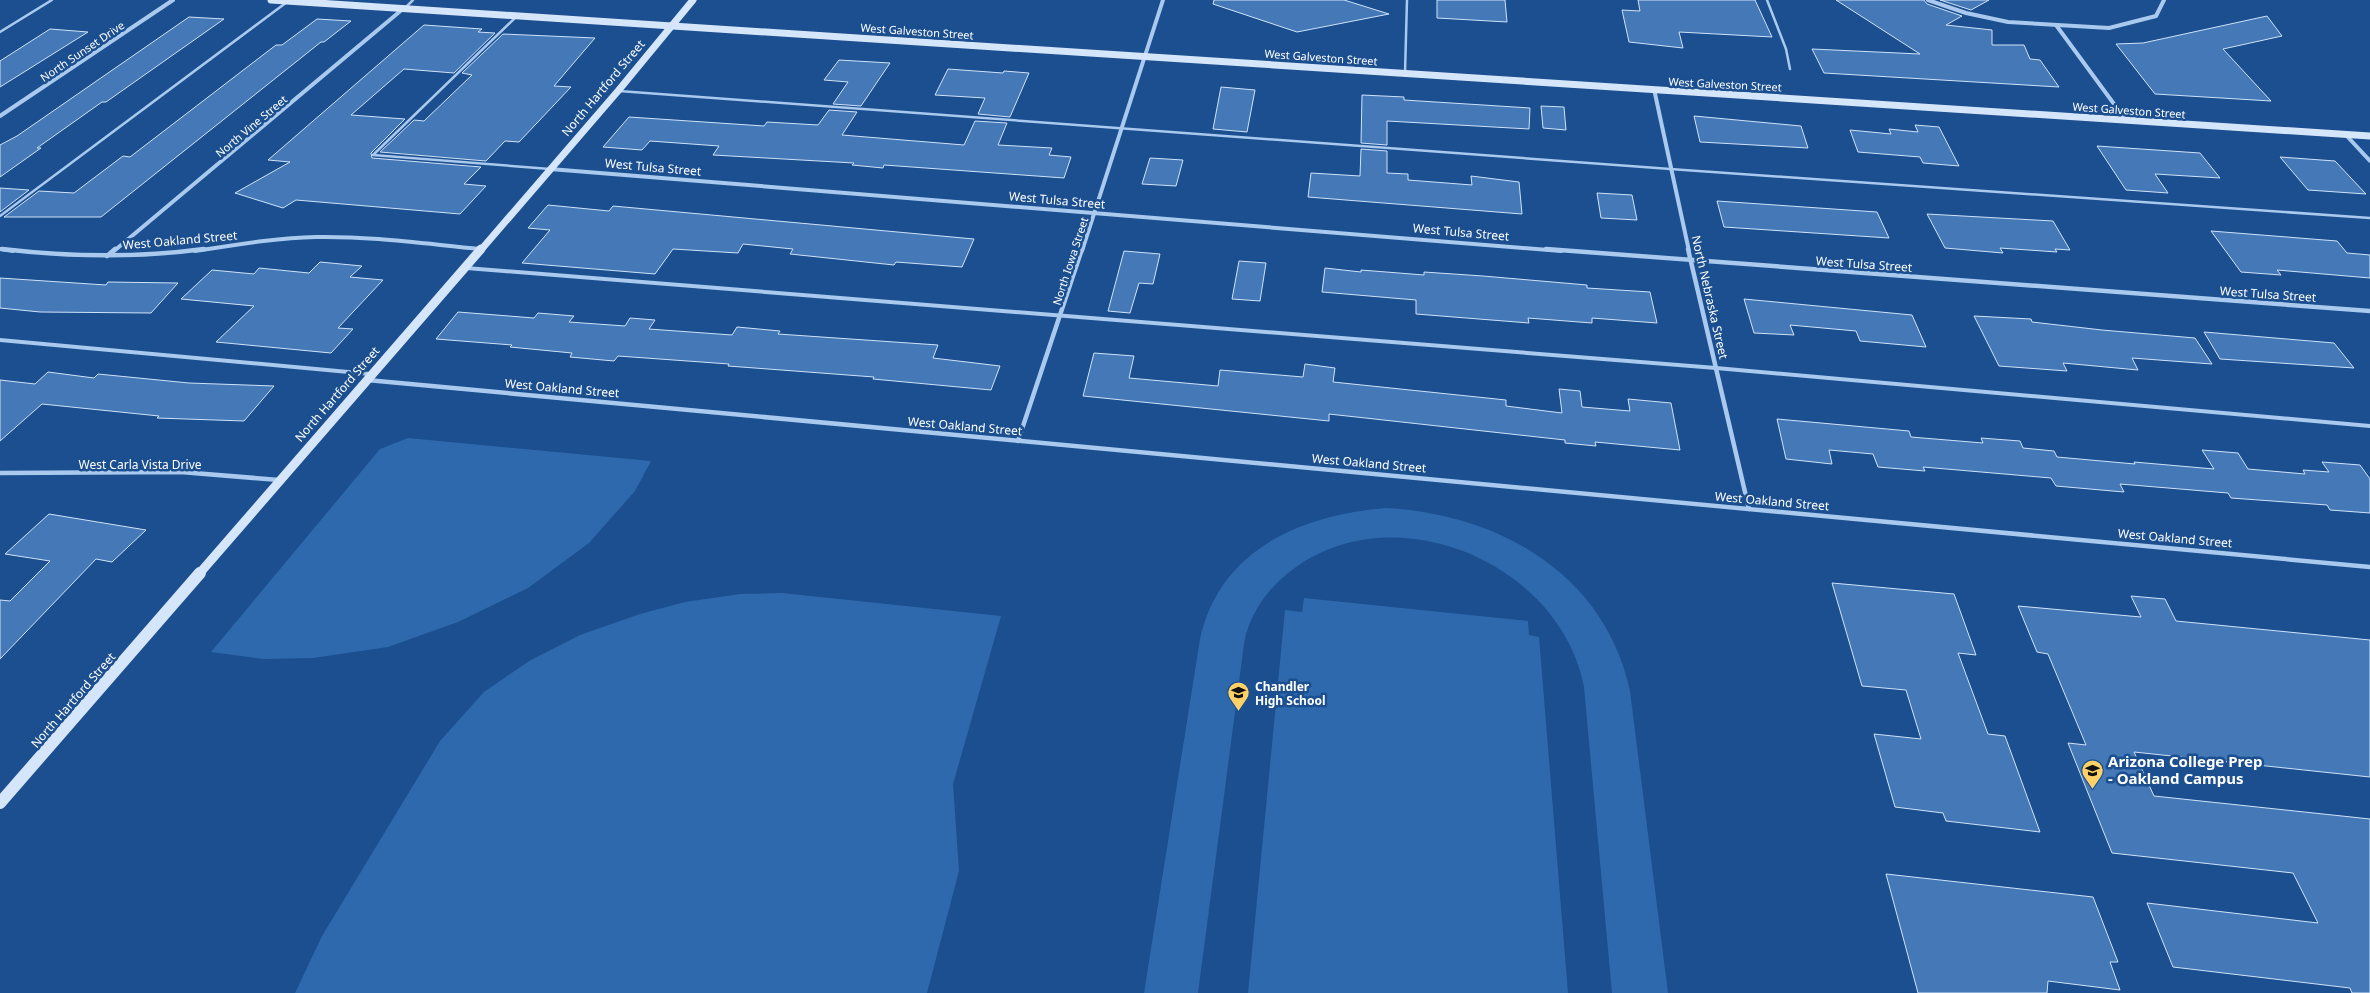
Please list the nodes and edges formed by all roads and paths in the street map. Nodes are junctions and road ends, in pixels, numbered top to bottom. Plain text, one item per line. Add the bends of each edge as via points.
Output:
1 (52, 0) edge
2 (173, 0) edge
3 (270, 0) edge
4 (413, 0) edge
5 (693, 0) edge
6 (1163, 0) edge
7 (1407, 0) edge
8 (1767, 0) edge
9 (1928, 0) edge
10 (2164, 0) edge
11 (289, 1) edge
12 (333, 2) edge
13 (404, 8) junction
14 (518, 15) junction
15 (672, 25) junction
16 (2056, 25) junction
17 (0, 32) edge
18 (1145, 56) junction
19 (1790, 69) dead end
20 (1405, 73) junction
21 (1654, 89) junction
22 (618, 91) junction
23 (0, 116) edge
24 (2125, 119) junction
25 (1120, 127) junction
26 (2344, 134) junction
27 (2370, 136) edge
28 (2370, 161) edge
29 (550, 169) junction
30 (1671, 169) junction
31 (1094, 213) junction
32 (0, 216) edge
33 (2370, 218) edge
34 (0, 248) edge
35 (480, 249) junction
36 (107, 256) junction
37 (1691, 261) junction
38 (464, 268) junction
39 (2370, 311) edge
40 (1062, 315) junction
41 (0, 340) edge
42 (1716, 368) junction
43 (368, 377) junction
44 (2370, 426) edge
45 (1018, 441) junction
46 (0, 473) edge
47 (280, 480) junction
48 (1749, 509) junction
49 (2370, 567) edge
50 (0, 803) edge

1 - 17 lane
2 - 23 street, North Sunset Drive
3 - 11 street, West Galveston Street
4 - 13 lane
5 - 15 street, North Hartford Street
6 - 18 street, North Iowa Street
7 - 20 lane
8 - 19 lane via 1786,49
9 - 16 street via 2008,22
10 - 16 street via 2156,16 2135,23 2109,28
11 - 12 street, West Galveston Street
11 - 32 lane
12 - 13 street, West Galveston Street
13 - 14 street, West Galveston Street
13 - 36 street, North Vine Street
14 - 15 street, West Galveston Street
14 - 29 lane via 372,155
15 - 18 street, West Galveston Street
15 - 22 street, North Hartford Street
16 - 24 street
18 - 20 street, West Galveston Street
18 - 25 street, North Iowa Street
20 - 21 street, West Galveston Street
21 - 24 street, West Galveston Street
21 - 30 street, North Nebraska Street
22 - 25 lane
22 - 29 street, North Hartford Street
24 - 26 street, West Galveston Street
25 - 30 lane
25 - 31 street, North Iowa Street
26 - 27 street, West Galveston Street
26 - 28 street
29 - 31 street, West Tulsa Street
29 - 35 street, North Hartford Street
30 - 33 lane
30 - 37 street, North Nebraska Street
31 - 37 street, West Tulsa Street
31 - 40 street, North Iowa Street
34 - 36 street, West Oakland Street via 31,253
35 - 36 street, West Oakland Street via 349,238 294,238 180,252
35 - 38 street, North Hartford Street
37 - 39 street, West Tulsa Street
37 - 42 street, North Nebraska Street
38 - 40 lane
38 - 43 street, North Hartford Street
40 - 42 lane
40 - 45 street, North Iowa Street
41 - 43 lane
42 - 44 lane
42 - 48 street, North Nebraska Street
43 - 45 street, West Oakland Street
43 - 47 street, North Hartford Street
45 - 48 street, West Oakland Street
46 - 47 street, West Carla Vista Drive via 181,472
47 - 50 street, North Hartford Street
48 - 49 street, West Oakland Street

